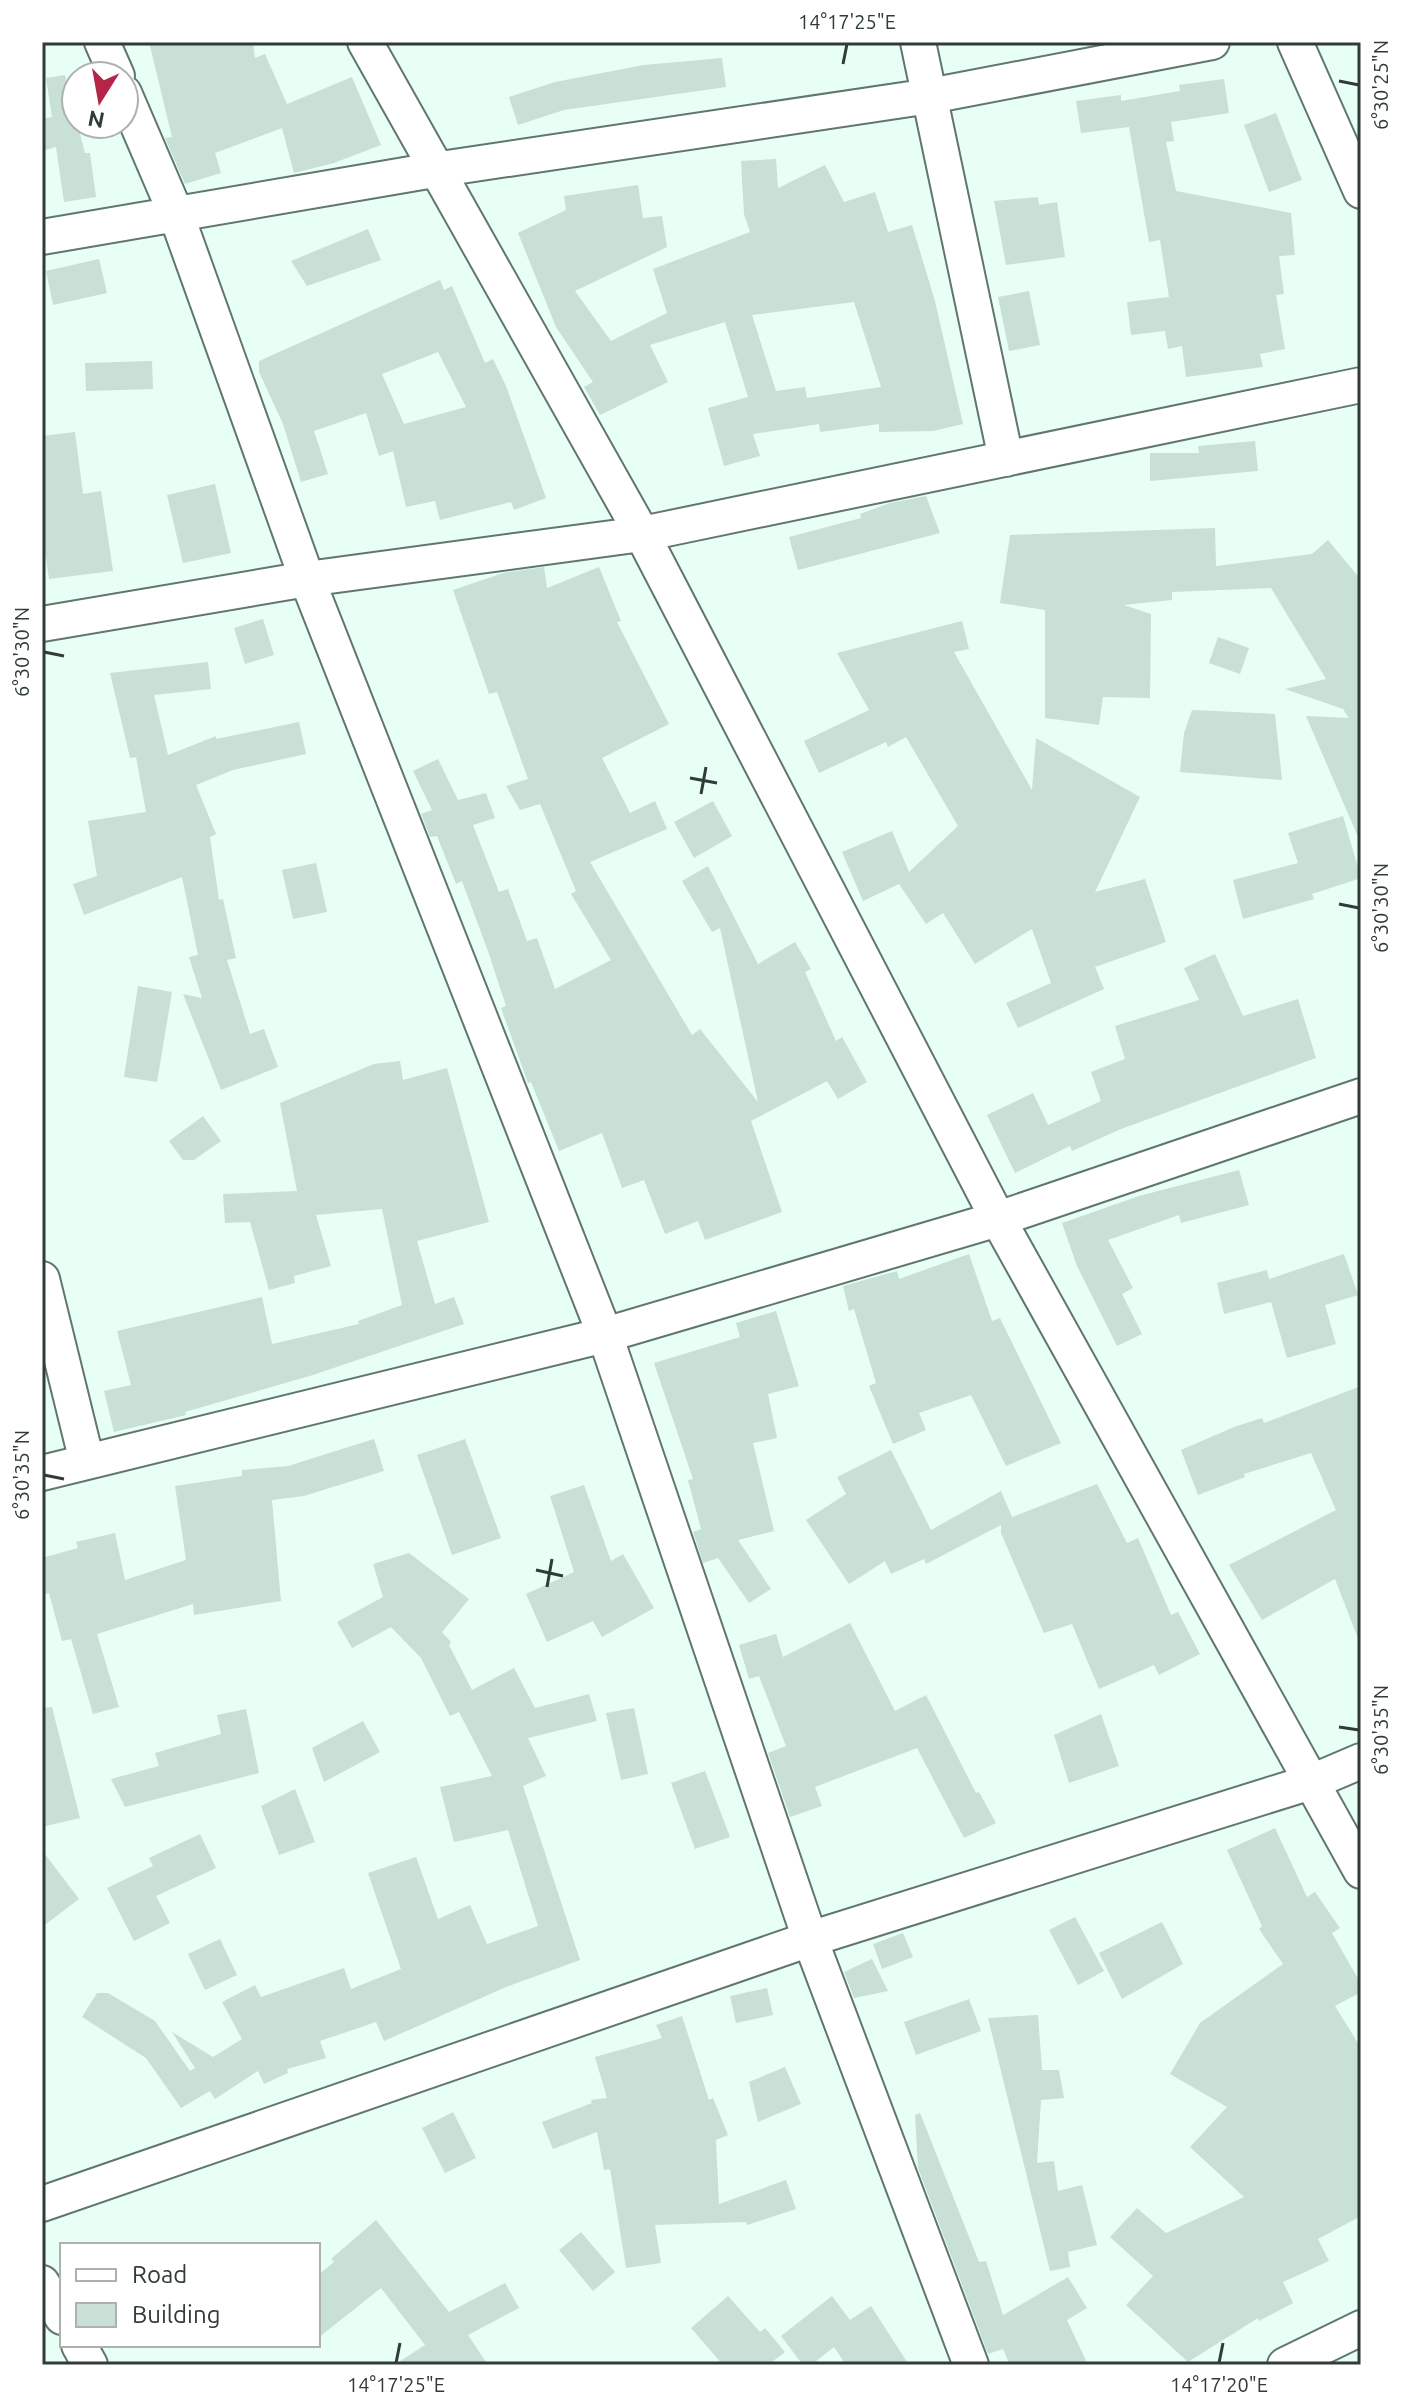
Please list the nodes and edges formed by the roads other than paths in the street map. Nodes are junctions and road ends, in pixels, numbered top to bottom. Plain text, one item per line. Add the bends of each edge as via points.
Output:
1 (365, 42) edge
2 (918, 42) edge
3 (1212, 42) edge
4 (1295, 42) edge
5 (930, 96) junction
6 (140, 130) edge
7 (434, 170) junction
8 (1361, 191) edge
9 (176, 214) junction
10 (42, 237) edge
11 (1361, 385) edge
12 (1006, 459) junction
13 (642, 534) junction
14 (307, 579) junction
15 (42, 624) edge
16 (1361, 1096) edge
17 (998, 1219) junction
18 (42, 1279) edge
19 (605, 1335) junction
20 (87, 1462) junction
21 (42, 1473) edge
22 (1361, 1761) edge
23 (1314, 1781) junction
24 (1361, 1871) edge
25 (810, 1939) junction
26 (42, 2204) edge
27 (42, 2283) edge
28 (60, 2314) edge
29 (1361, 2328) edge
30 (80, 2347) edge
31 (90, 2365) edge
32 (971, 2365) edge
33 (1285, 2365) edge

1 - 7 street
2 - 5 street
3 - 5 street
4 - 8 street
5 - 7 street
5 - 12 street
6 - 9 street
7 - 9 street
7 - 13 street
9 - 10 street
9 - 14 street
11 - 12 street
12 - 13 street
13 - 14 street
13 - 17 street
14 - 15 street
14 - 19 street
16 - 17 street
17 - 19 street
17 - 23 street
18 - 20 street
19 - 20 street
19 - 25 street
20 - 21 street
22 - 23 street
23 - 24 street
23 - 25 street
25 - 26 street
25 - 32 street
27 - 28 street
29 - 33 street
30 - 31 street

